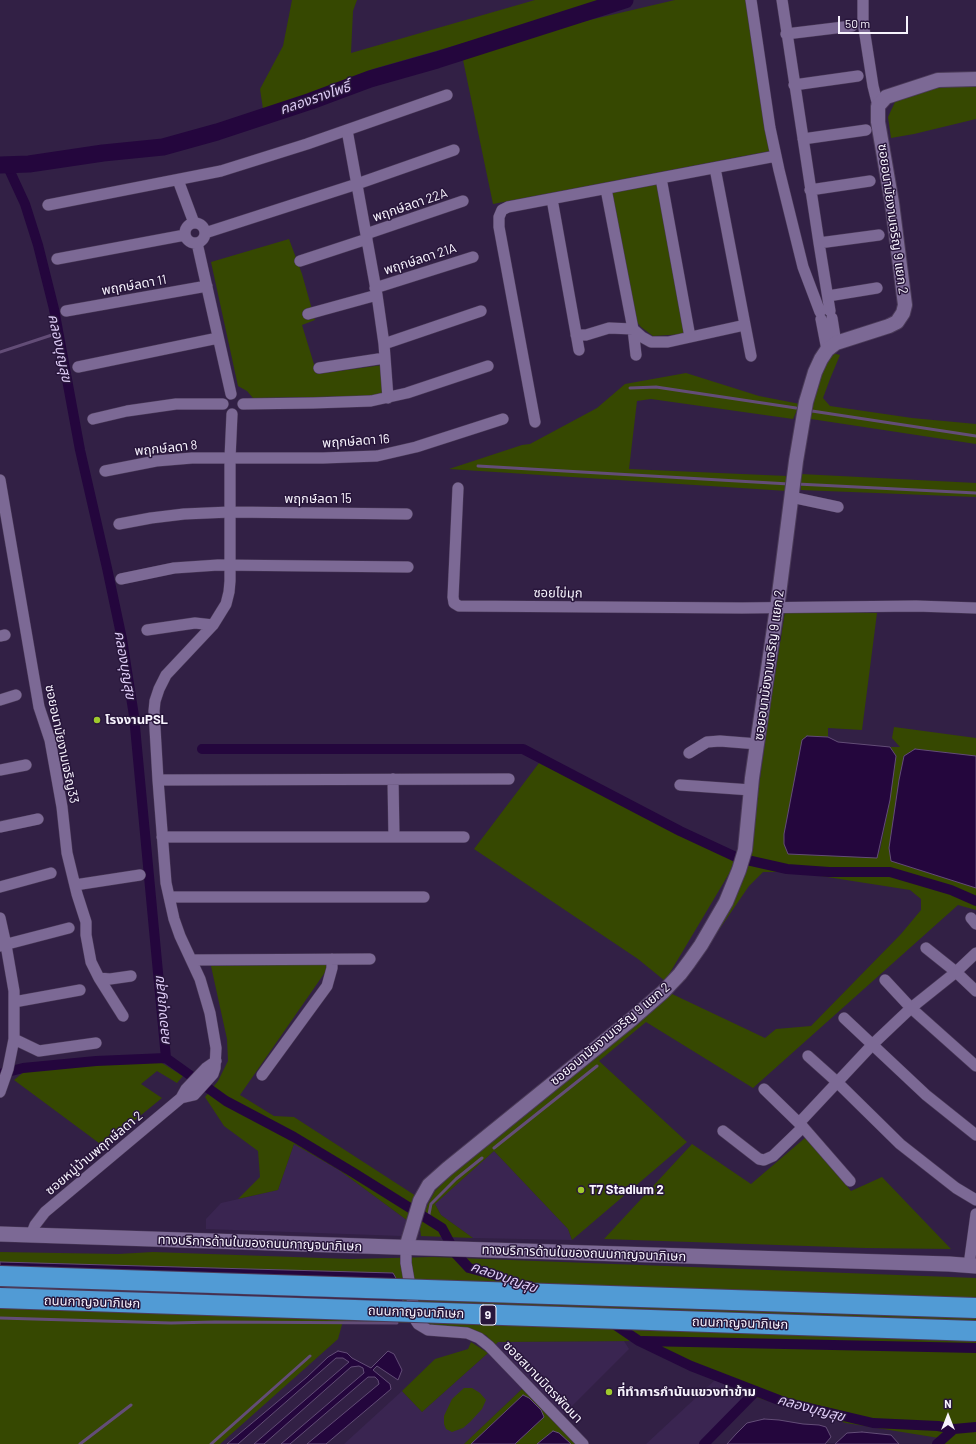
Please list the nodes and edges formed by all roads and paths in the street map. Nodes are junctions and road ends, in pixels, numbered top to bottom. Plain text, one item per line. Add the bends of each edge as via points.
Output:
1 (751, 0) edge
2 (782, 0) edge
3 (863, 0) edge
4 (852, 26) dead end
5 (786, 34) junction
6 (858, 76) dead end
7 (976, 79) edge
8 (794, 85) junction
9 (447, 95) dead end
10 (878, 106) junction
11 (347, 130) junction
12 (866, 130) dead end
13 (803, 140) junction
14 (454, 150) dead end
15 (776, 156) junction
16 (715, 168) junction
17 (661, 178) junction
18 (178, 180) junction
19 (870, 181) dead end
20 (357, 184) junction
21 (606, 188) junction
22 (810, 190) junction
23 (552, 199) junction
24 (463, 201) dead end
25 (48, 205) dead end
26 (194, 223) junction
27 (205, 232) junction
28 (185, 235) junction
29 (879, 235) dead end
30 (367, 237) junction
31 (197, 243) junction
32 (819, 243) junction
33 (473, 257) dead end
34 (57, 259) dead end
35 (300, 261) dead end
36 (207, 286) junction
37 (878, 288) dead end
38 (376, 292) junction
39 (825, 310) junction
40 (66, 311) dead end
41 (481, 311) dead end
42 (308, 314) dead end
43 (745, 325) junction
44 (633, 329) junction
45 (576, 335) junction
46 (690, 337) junction
47 (218, 338) junction
48 (384, 344) junction
49 (831, 346) junction
50 (579, 350) dead end
51 (636, 355) dead end
52 (751, 356) dead end
53 (385, 358) junction
54 (488, 366) dead end
55 (78, 367) dead end
56 (319, 368) dead end
57 (231, 394) junction
58 (388, 398) junction
59 (223, 404) junction
60 (243, 404) junction
61 (232, 414) junction
62 (93, 419) dead end
63 (503, 419) dead end
64 (535, 422) dead end
65 (230, 458) junction
66 (105, 471) dead end
67 (0, 480) edge
68 (792, 486) junction
69 (458, 488) dead end
70 (838, 508) dead end
71 (230, 512) junction
72 (407, 514) dead end
73 (119, 524) dead end
74 (230, 565) junction
75 (408, 567) dead end
76 (121, 579) dead end
77 (777, 607) junction
78 (976, 608) edge
79 (213, 625) junction
80 (147, 630) dead end
81 (16, 695) dead end
82 (0, 700) edge
83 (758, 744) junction
84 (689, 753) dead end
85 (26, 765) dead end
86 (0, 770) edge
87 (392, 779) junction
88 (509, 779) dead end
89 (158, 780) junction
90 (680, 785) dead end
91 (751, 790) junction
92 (38, 819) dead end
93 (0, 827) edge
94 (162, 837) junction
95 (394, 837) junction
96 (464, 837) dead end
97 (51, 873) dead end
98 (140, 875) dead end
99 (75, 885) junction
100 (0, 887) edge
101 (169, 897) junction
102 (424, 897) dead end
103 (0, 918) edge
104 (69, 928) dead end
105 (3, 945) edge
106 (926, 948) dead end
107 (976, 953) edge
108 (332, 959) junction
109 (370, 959) dead end
110 (192, 960) junction
111 (956, 972) junction
112 (131, 976) dead end
113 (99, 978) junction
114 (885, 980) dead end
115 (80, 990) dead end
116 (976, 991) edge
117 (14, 1002) junction
118 (911, 1008) junction
119 (123, 1016) dead end
120 (844, 1018) dead end
121 (14, 1039) junction
122 (96, 1044) dead end
123 (873, 1044) junction
124 (808, 1056) dead end
125 (976, 1066) edge
126 (262, 1075) dead end
127 (837, 1082) junction
128 (764, 1089) dead end
129 (0, 1092) edge
130 (801, 1125) junction
131 (723, 1131) dead end
132 (976, 1135) edge
133 (850, 1181) dead end
134 (976, 1200) edge
135 (976, 1214) edge
136 (0, 1234) edge
137 (31, 1235) junction
138 (406, 1248) junction
139 (972, 1265) edge
140 (0, 1276) edge
141 (0, 1298) edge
142 (976, 1308) edge
143 (976, 1331) edge
144 (583, 1444) edge

1 - 15 street
2 - 5 street
3 - 10 street via 863,22
4 - 5 street
5 - 8 street
6 - 8 street
7 - 10 street via 938,80 886,97
8 - 13 street
9 - 11 street
10 - 49 street, ซอยอนามัยงามเจริญ 9 แยก 2 via 878,122 892,203 905,305 897,322
11 - 18 street via 247,164
11 - 20 street
12 - 13 street
13 - 22 street
14 - 20 street
15 - 16 street
15 - 39 street via 803,267
16 - 17 street
16 - 43 street
17 - 21 street
17 - 46 street
18 - 25 street
18 - 26 street
19 - 22 street
20 - 27 street
20 - 30 street
21 - 23 street
21 - 44 street
22 - 32 street
23 - 45 street
23 - 64 street via 508,207 502,210 499,217
24 - 30 street, พฤกษ์ลดา 22A
26 - 27 street via 200,224
26 - 28 street via 186,228
27 - 31 street via 203,239
28 - 31 street via 191,242
28 - 34 street
29 - 32 street
30 - 35 street, พฤกษ์ลดา 22A
30 - 38 street
31 - 36 street
32 - 39 street
33 - 38 street, พฤกษ์ลดา 21A
36 - 40 street, พฤกษ์ลดา 11
36 - 47 street
37 - 39 street
38 - 42 street, พฤกษ์ลดา 21A
38 - 48 street
39 - 49 street
41 - 48 street
43 - 46 street
43 - 52 street
44 - 45 street via 609,328 586,335
44 - 46 street via 651,342 668,342
44 - 51 street
45 - 50 street
47 - 55 street
47 - 57 street
48 - 53 street
49 - 68 street, ซอยอนามัยงามเจริญ 9 แยก 2 via 814,372 806,402
53 - 56 street
53 - 58 street
54 - 58 street
57 - 59 street via 224,399
57 - 60 street via 238,395
58 - 60 street via 371,401
59 - 61 street via 226,411
59 - 62 street via 161,405
60 - 61 street via 241,410
61 - 65 street, ซอยหมู่บ้านพฤกษ์ลดา 2
63 - 65 street, พฤกษ์ลดา 16 via 416,447 376,456
65 - 66 street, พฤกษ์ลดา 8 via 156,461
65 - 71 street, ซอยหมู่บ้านพฤกษ์ลดา 2
67 - 99 street, ซอยอนามัยงามเจริญ33 via 39,707 50,740 67,853
68 - 70 street
68 - 77 street, ซอยอนามัยงามเจริญ 9 แยก 2
69 - 77 street, ซอยไข่มุก via 453,597 454,603 459,606
71 - 72 street, พฤกษ์ลดา 15
71 - 73 street, พฤกษ์ลดา 15 via 184,514
71 - 74 street, ซอยหมู่บ้านพฤกษ์ลดา 2
74 - 75 street
74 - 76 street via 174,568
74 - 79 street, ซอยหมู่บ้านพฤกษ์ลดา 2 via 226,604
77 - 78 street
77 - 83 street, ซอยอนามัยงามเจริญ 9 แยก 2
79 - 80 street via 188,624
79 - 89 street, ซอยหมู่บ้านพฤกษ์ลดา 2 via 173,666 159,689 154,711
81 - 82 street
83 - 84 street via 707,742
83 - 91 street, ซอยอนามัยงามเจริญ 9 แยก 2
85 - 86 street
87 - 88 street
87 - 89 street
87 - 95 street
89 - 94 street, ซอยหมู่บ้านพฤกษ์ลดา 2
90 - 91 street
91 - 138 street, ซอยอนามัยงามเจริญ 9 แยก 2 via 745,850 739,870 726,902 701,945 680,974 632,1019 437,1177 420,1201
92 - 93 street
94 - 95 street
94 - 101 street, ซอยหมู่บ้านพฤกษ์ลดา 2
95 - 96 street
97 - 100 street
98 - 99 street
99 - 113 street, ซอยอนามัยงามเจริญ33 via 86,922 91,962
101 - 102 street
101 - 110 street, ซอยหมู่บ้านพฤกษ์ลดา 2 via 180,936
103 - 105 street
104 - 105 street
105 - 117 street via 14,991
106 - 111 street
107 - 111 street
108 - 109 street
108 - 110 street
108 - 126 street via 327,986
110 - 137 street, ซอยหมู่บ้านพฤกษ์ลดา 2 via 210,1013 216,1061 210,1071 187,1094 45,1212
111 - 116 street
111 - 118 street
112 - 113 street
113 - 119 street, ซอยอนามัยงามเจริญ33
114 - 118 street
115 - 117 street
117 - 121 street
118 - 123 street
118 - 125 street
120 - 123 street
121 - 122 street via 39,1051
121 - 129 street
123 - 127 street
123 - 132 street via 926,1095
124 - 127 street
127 - 130 street
127 - 134 street via 900,1144 956,1188
128 - 130 street
130 - 131 street via 773,1156 764,1160 759,1159
130 - 133 street
135 - 139 street
136 - 137 main road, ทางบริการด้านในของถนนกาญจนาภิเษก
137 - 138 main road, ทางบริการด้านในของถนนกาญจนาภิเษก
138 - 139 main road, ทางบริการด้านในของถนนกาญจนาภิเษก
138 - 144 street, ซอยสมานมิตรพัฒนา via 406,1263 418,1324 428,1330 467,1333 490,1346
140 - 142 highway, ถนนกาญจนาภิเษก / 9, bridge
141 - 143 highway, ถนนกาญจนาภิเษก / 9, bridge

